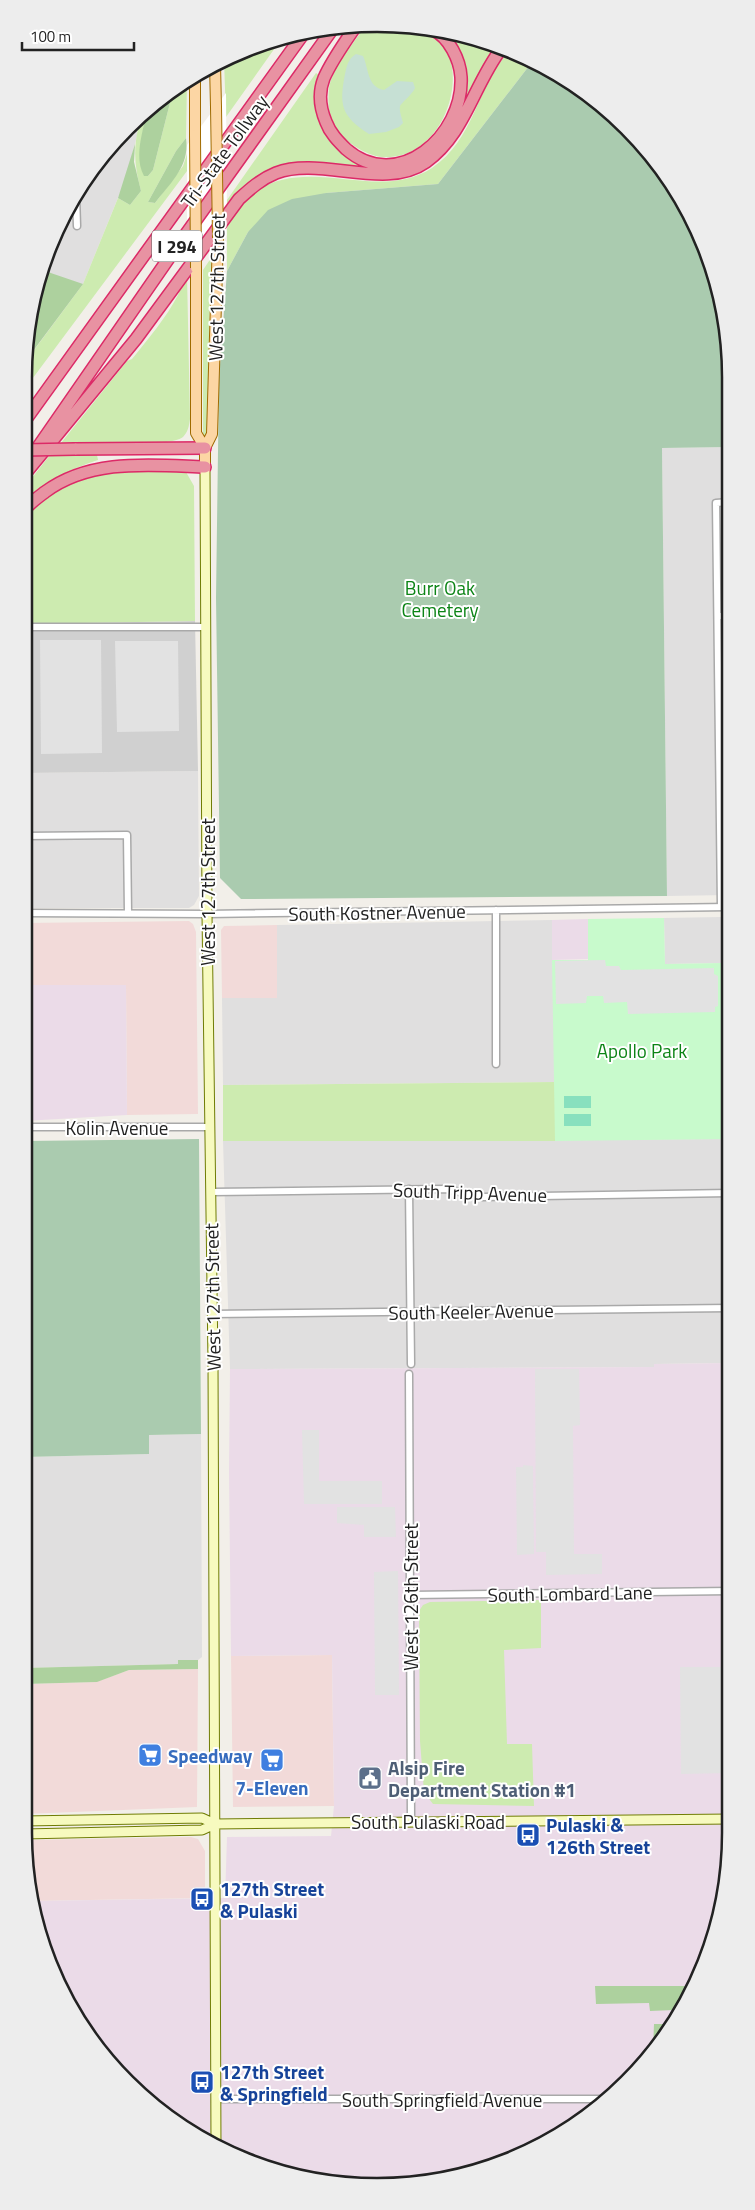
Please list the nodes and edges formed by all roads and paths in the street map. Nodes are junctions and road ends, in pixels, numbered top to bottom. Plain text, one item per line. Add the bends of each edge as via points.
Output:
1 (352, 33) edge
2 (328, 36) edge
3 (443, 39) edge
4 (298, 42) edge
5 (497, 54) edge
6 (215, 73) edge
7 (195, 85) edge
8 (76, 210) edge
9 (77, 226) dead end
10 (32, 411) edge
11 (205, 448) junction
12 (32, 450) edge
13 (32, 456) edge
14 (32, 465) edge
15 (205, 467) junction
16 (722, 502) edge
17 (32, 504) edge
18 (718, 616) junction
19 (722, 616) edge
20 (32, 628) edge
21 (206, 628) junction
22 (719, 728) joint
23 (32, 836) edge
24 (720, 842) joint
25 (720, 907) joint
26 (496, 910) junction
27 (32, 913) edge
28 (128, 913) junction
29 (207, 914) junction
30 (496, 1064) dead end
31 (32, 1127) edge
32 (210, 1127) junction
33 (410, 1189) junction
34 (211, 1192) junction
35 (722, 1193) edge
36 (722, 1308) edge
37 (411, 1312) junction
38 (212, 1314) junction
39 (412, 1364) dead end
40 (409, 1374) dead end
41 (722, 1591) edge
42 (410, 1595) junction
43 (722, 1819) edge
44 (32, 1821) edge
45 (411, 1821) junction
46 (215, 1824) junction
47 (32, 1834) edge
48 (216, 2099) junction
49 (595, 2100) edge
50 (216, 2137) edge

1 - 3 highway via 324,79 320,101 329,130 339,142 358,157 381,164 400,163 418,156 433,146 448,128 457,108 461,83 456,59
2 - 13 highway, Tri-State Tollway / I 294
4 - 10 highway, Tri-State Tollway / I 294
5 - 14 highway via 448,143 425,163 408,171 388,173 295,169 257,182 239,199 136,339
6 - 11 main road, West 127th Street, bridge via 218,238 212,434
7 - 11 main road, West 127th Street, bridge via 196,433
8 - 9 street
11 - 12 highway, bridge
11 - 15 main road, West 127th Street
15 - 17 highway via 136,464 85,471 57,484
15 - 21 main road, West 127th Street
16 - 18 street via 716,503
18 - 19 street
18 - 22 street
20 - 21 street
21 - 29 main road, West 127th Street
22 - 24 street
23 - 28 street via 127,835
24 - 25 street
25 - 26 street, South Kostner Avenue
26 - 29 street, South Kostner Avenue
26 - 30 street
27 - 28 street, South Kostner Avenue
28 - 29 street, South Kostner Avenue
29 - 32 main road, West 127th Street
31 - 32 street, Kolin Avenue
32 - 34 main road, West 127th Street
33 - 34 street, South Tripp Avenue
33 - 35 street, South Tripp Avenue via 460,1190 483,1196
33 - 37 street
34 - 38 main road, West 127th Street
36 - 37 street, South Keeler Avenue
37 - 38 street, South Keeler Avenue
37 - 39 street
38 - 46 main road, West 127th Street
40 - 42 street, West 126th Street
41 - 42 street, South Lombard Lane
42 - 45 street, West 126th Street
43 - 45 main road, South Pulaski Road
44 - 46 main road, South Pulaski Road via 202,1818
45 - 46 main road, South Pulaski Road
46 - 47 main road, South Pulaski Road via 202,1830
46 - 48 main road, West 127th Street
48 - 49 street, South Springfield Avenue
48 - 50 main road, West 127th Street

